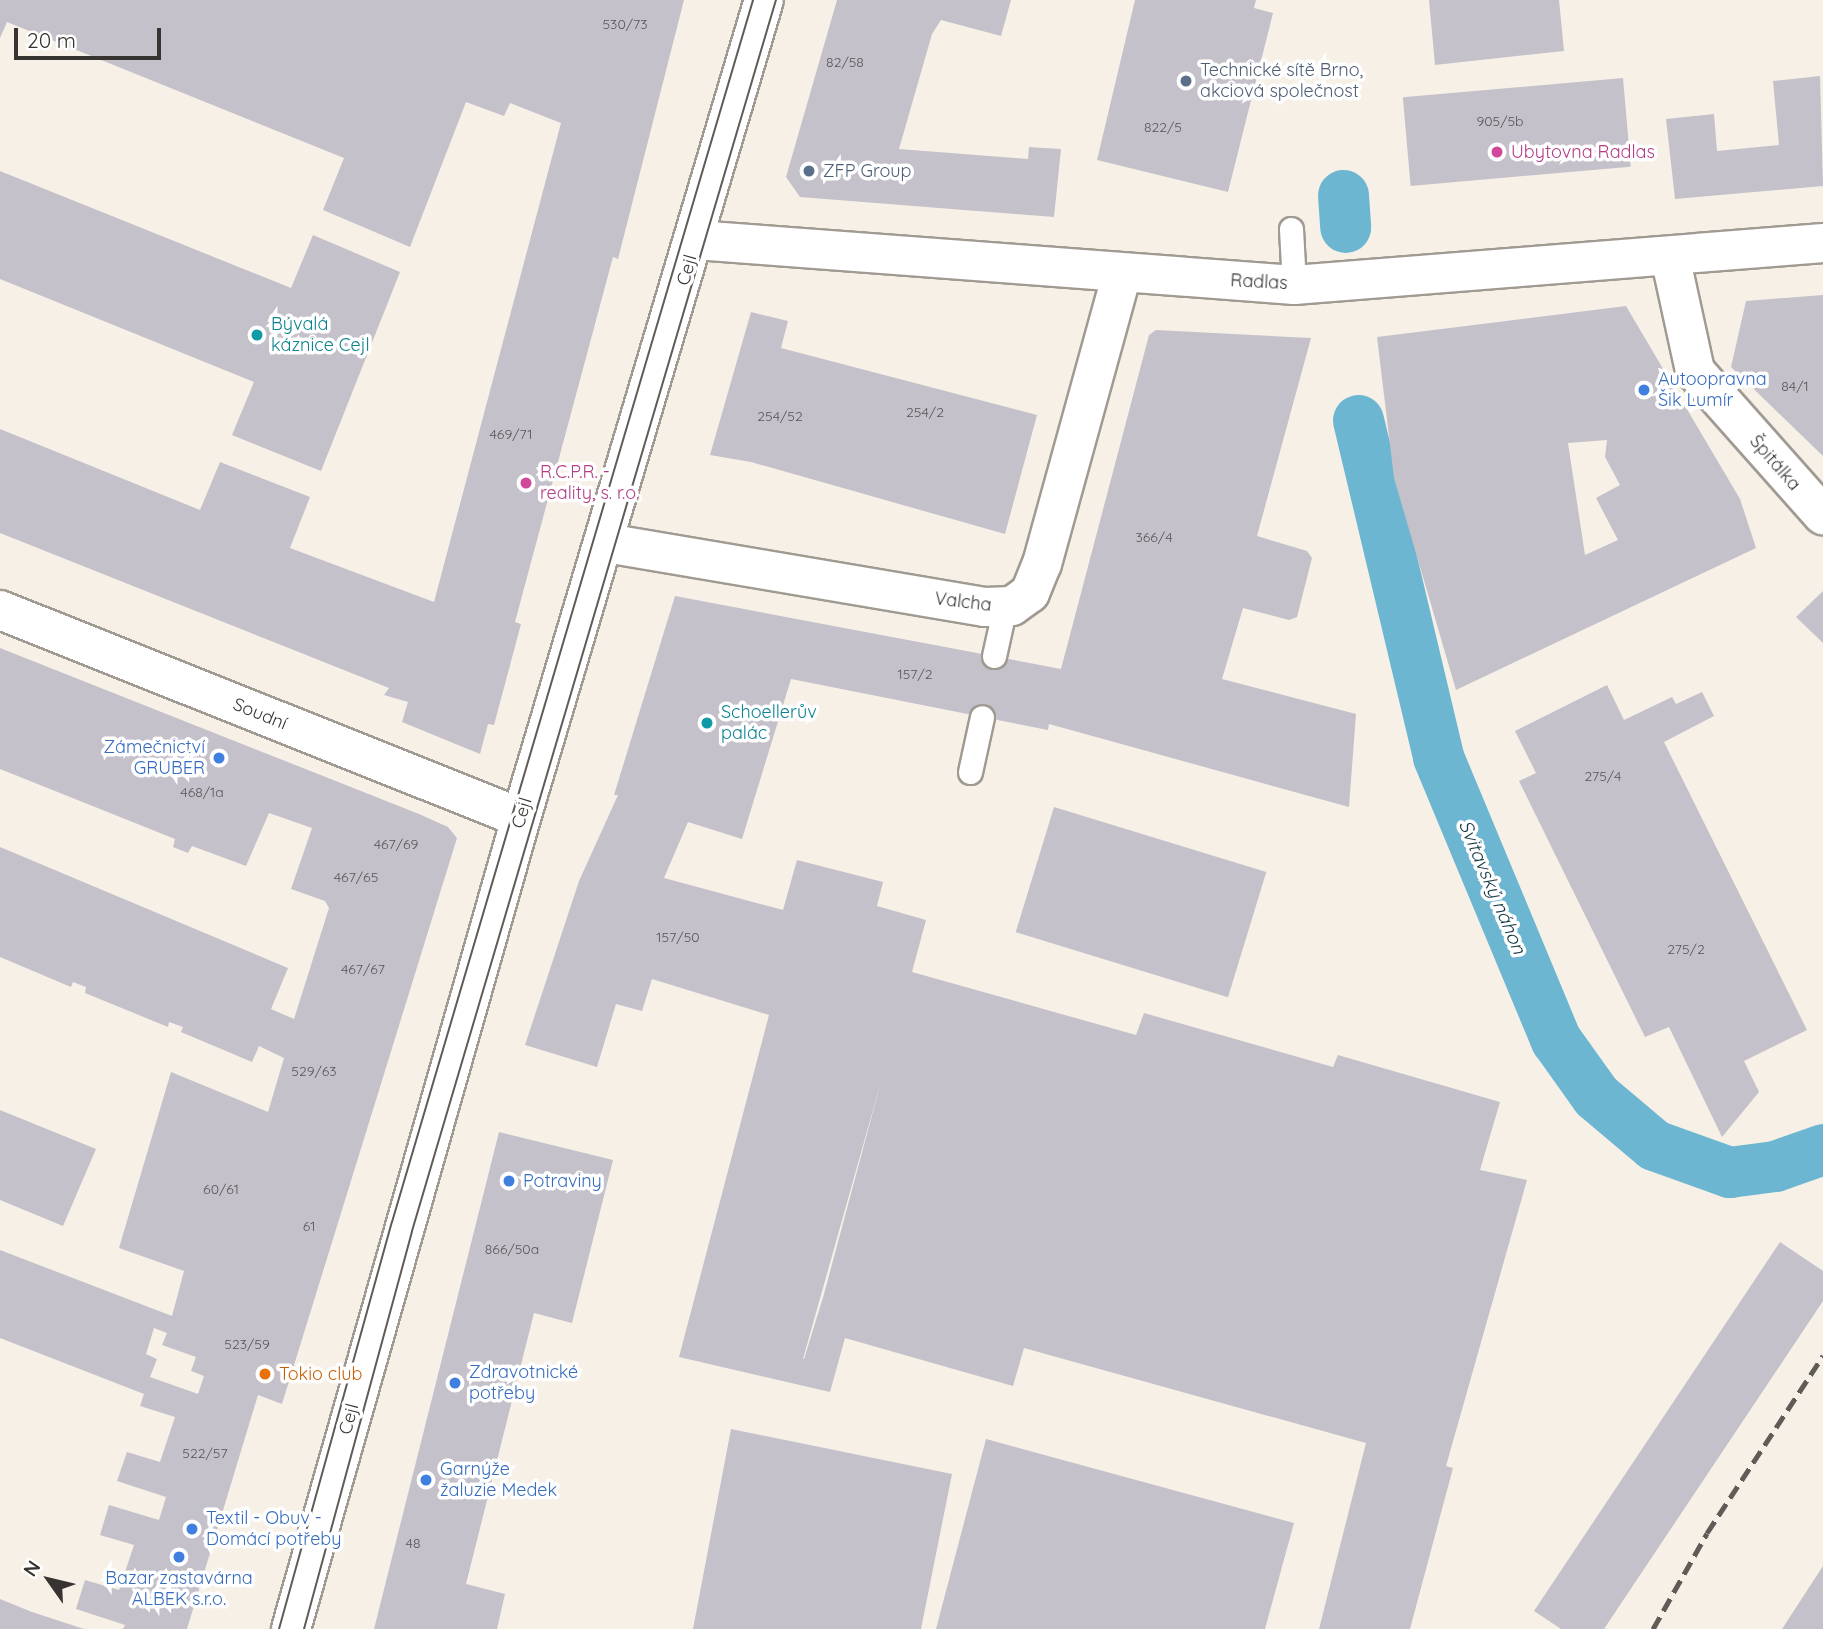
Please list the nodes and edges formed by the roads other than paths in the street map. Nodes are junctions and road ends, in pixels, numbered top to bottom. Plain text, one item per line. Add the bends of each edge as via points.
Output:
1 (764, 0) edge
2 (1292, 229) dead end
3 (695, 240) junction
4 (1823, 243) edge
5 (1670, 257) junction
6 (1122, 274) junction
7 (1294, 285) junction
8 (1823, 515) edge
9 (606, 543) junction
10 (1018, 600) junction
11 (0, 610) edge
12 (995, 656) dead end
13 (982, 717) dead end
14 (970, 772) dead end
15 (521, 817) junction
16 (292, 1629) edge

1 - 3 street, Cejl
2 - 7 lane
3 - 6 street, Radlas
3 - 9 street, Cejl
4 - 5 street, Radlas
5 - 7 street, Radlas
5 - 8 street, Špitálka via 1695,370
6 - 7 street, Radlas
6 - 10 street
9 - 10 street, Valcha via 985,607
9 - 15 street, Cejl
10 - 12 lane
11 - 15 street, Soudní
13 - 14 lane
15 - 16 street, Cejl

